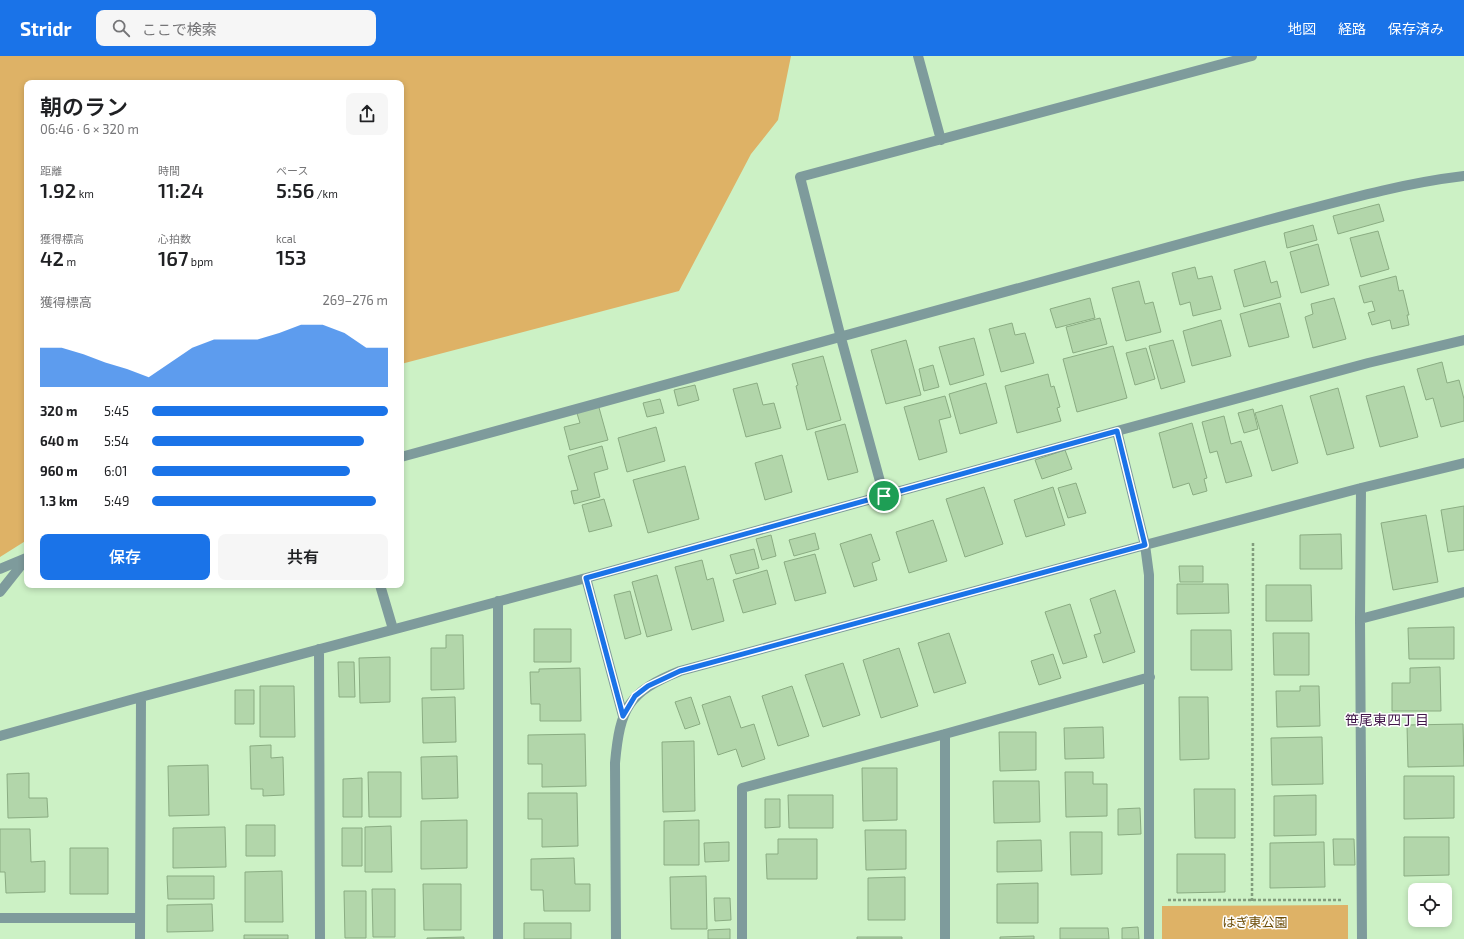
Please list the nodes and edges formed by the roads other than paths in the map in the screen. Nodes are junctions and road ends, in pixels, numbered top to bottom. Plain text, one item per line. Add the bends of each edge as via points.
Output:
1 (918, 56) edge
2 (1252, 56) edge
3 (941, 140) junction
4 (1464, 176) edge
5 (841, 338) junction
6 (1464, 340) edge
7 (1117, 431) junction
8 (404, 456) edge
9 (1464, 463) edge
10 (1361, 488) junction
11 (884, 496) junction
12 (1145, 545) junction
13 (24, 559) edge
14 (24, 562) edge
15 (0, 569) edge
16 (586, 578) junction
17 (381, 588) edge
18 (0, 592) edge
19 (1464, 592) edge
20 (498, 601) junction
21 (1360, 619) junction
22 (393, 629) junction
23 (320, 649) junction
24 (1150, 676) junction
25 (141, 697) junction
26 (623, 716) junction
27 (945, 734) junction
28 (0, 736) edge
29 (0, 918) edge
30 (140, 918) junction
31 (140, 939) edge
32 (320, 939) edge
33 (498, 939) edge
34 (616, 939) edge
35 (742, 939) edge
36 (946, 939) edge
37 (1149, 939) edge
38 (1362, 939) edge

1 - 3 street
2 - 3 street
3 - 5 street via 800,177
4 - 5 street via 1325,205
5 - 8 street
5 - 11 street
6 - 7 street via 1368,363
7 - 11 street
7 - 12 street
9 - 10 street
10 - 12 street
10 - 21 street
11 - 16 street
12 - 24 street via 1149,575
12 - 26 street via 680,671 648,686 635,696
13 - 15 street
14 - 18 street
16 - 20 street
16 - 26 street
17 - 22 street
19 - 21 street
20 - 22 street
20 - 33 street
21 - 38 street
22 - 23 street
23 - 25 street
23 - 32 street
24 - 27 street
24 - 37 street
25 - 28 street
25 - 30 street
26 - 34 street via 615,763
27 - 35 street via 742,788
27 - 36 street
29 - 30 street
30 - 31 street

